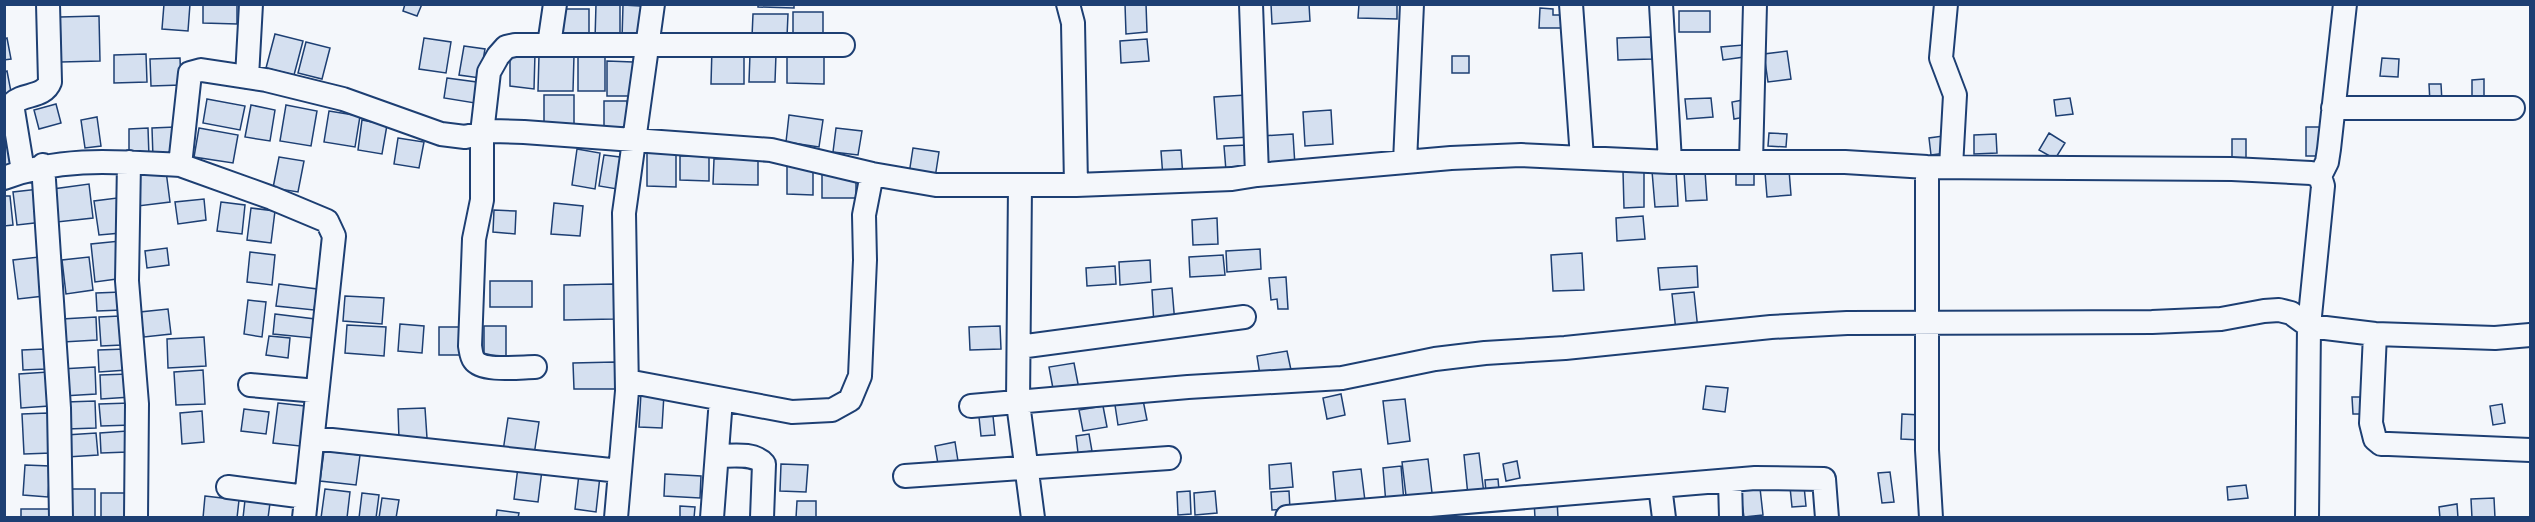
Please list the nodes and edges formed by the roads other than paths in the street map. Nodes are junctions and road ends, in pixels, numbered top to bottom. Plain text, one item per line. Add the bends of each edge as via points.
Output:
1 (48, 4) edge
2 (250, 4) edge
3 (555, 4) edge
4 (653, 4) edge
5 (1068, 4) edge
6 (1251, 4) edge
7 (1412, 4) edge
8 (1570, 4) edge
9 (1661, 4) edge
10 (1755, 4) edge
11 (1946, 4) edge
12 (2345, 4) edge
13 (549, 45) junction
14 (646, 45) junction
15 (843, 45) dead end
16 (247, 77) junction
17 (2333, 108) junction
18 (2513, 108) dead end
19 (482, 133) junction
20 (635, 140) junction
21 (1582, 158) junction
22 (129, 162) junction
23 (1405, 162) junction
24 (1670, 162) junction
25 (1751, 162) junction
26 (180, 165) junction
27 (1927, 167) junction
28 (1951, 167) junction
29 (24, 171) edge
30 (872, 174) junction
31 (1257, 175) junction
32 (2320, 176) junction
33 (1020, 185) junction
34 (1076, 185) junction
35 (1244, 317) dead end
36 (1928, 324) junction
37 (2308, 326) junction
38 (2375, 334) junction
39 (2530, 335) edge
40 (1019, 347) junction
41 (535, 367) dead end
42 (627, 381) junction
43 (250, 385) dead end
44 (317, 391) junction
45 (721, 399) junction
46 (1018, 403) junction
47 (971, 406) dead end
48 (314, 438) junction
49 (2530, 450) edge
50 (717, 456) junction
51 (1169, 458) dead end
52 (1025, 467) junction
53 (620, 471) junction
54 (905, 476) dead end
55 (1730, 481) junction
56 (1660, 486) junction
57 (228, 488) dead end
58 (305, 507) edge
59 (1403, 512) edge
60 (1282, 517) edge
61 (61, 518) edge
62 (136, 518) edge
63 (616, 518) edge
64 (712, 518) edge
65 (762, 518) edge
66 (1033, 518) edge
67 (1664, 518) edge
68 (1731, 518) edge
69 (1827, 518) edge
70 (1931, 518) edge
71 (2307, 518) edge

1 - 29 street via 48,88 12,104
2 - 16 street
3 - 13 street
4 - 14 street
5 - 34 street via 1073,23
6 - 31 street
7 - 23 street
8 - 21 street
9 - 24 street
10 - 25 street
11 - 28 street via 1941,58 1954,86 1956,108
12 - 17 street
13 - 14 street
13 - 19 street via 515,45 506,47 498,56 489,72
14 - 15 street
14 - 20 street
16 - 19 street via 343,99 441,134 465,137
16 - 26 street via 201,70 190,73
17 - 18 street
17 - 32 street via 2327,162
19 - 20 street
19 - 41 street via 482,200 474,239 471,356 479,365 489,367
20 - 30 street via 771,150
20 - 42 street via 623,235
21 - 23 street via 1521,154
21 - 24 street
22 - 26 street
22 - 29 street via 79,161
22 - 62 street via 127,281 137,404
23 - 31 street
24 - 25 street
25 - 27 street
26 - 44 street via 327,221 334,236
27 - 28 street
27 - 36 street
28 - 32 street via 2232,169
29 - 61 street via 59,408
30 - 33 street via 936,185
30 - 45 street via 864,215 860,376 850,400 832,410 792,412
31 - 34 street
32 - 37 street via 2323,186
33 - 34 street
33 - 40 street
35 - 40 street
36 - 37 street via 2201,320 2279,310 2291,313
36 - 46 street via 1771,327 1475,354 1342,378
36 - 70 street
37 - 38 street
37 - 71 street
38 - 39 street via 2495,338
38 - 49 street via 2371,423 2375,439 2381,444
40 - 46 street
42 - 45 street
42 - 53 street
43 - 44 street
44 - 48 street
45 - 50 street
46 - 47 street
46 - 52 street
48 - 53 street
48 - 58 street
50 - 64 street
50 - 65 street via 743,456 764,464
51 - 52 street
52 - 54 street
52 - 66 street
53 - 63 street
55 - 56 street
55 - 68 street
55 - 69 street via 1824,479
56 - 59 street
56 - 67 street
57 - 58 street
59 - 60 street

